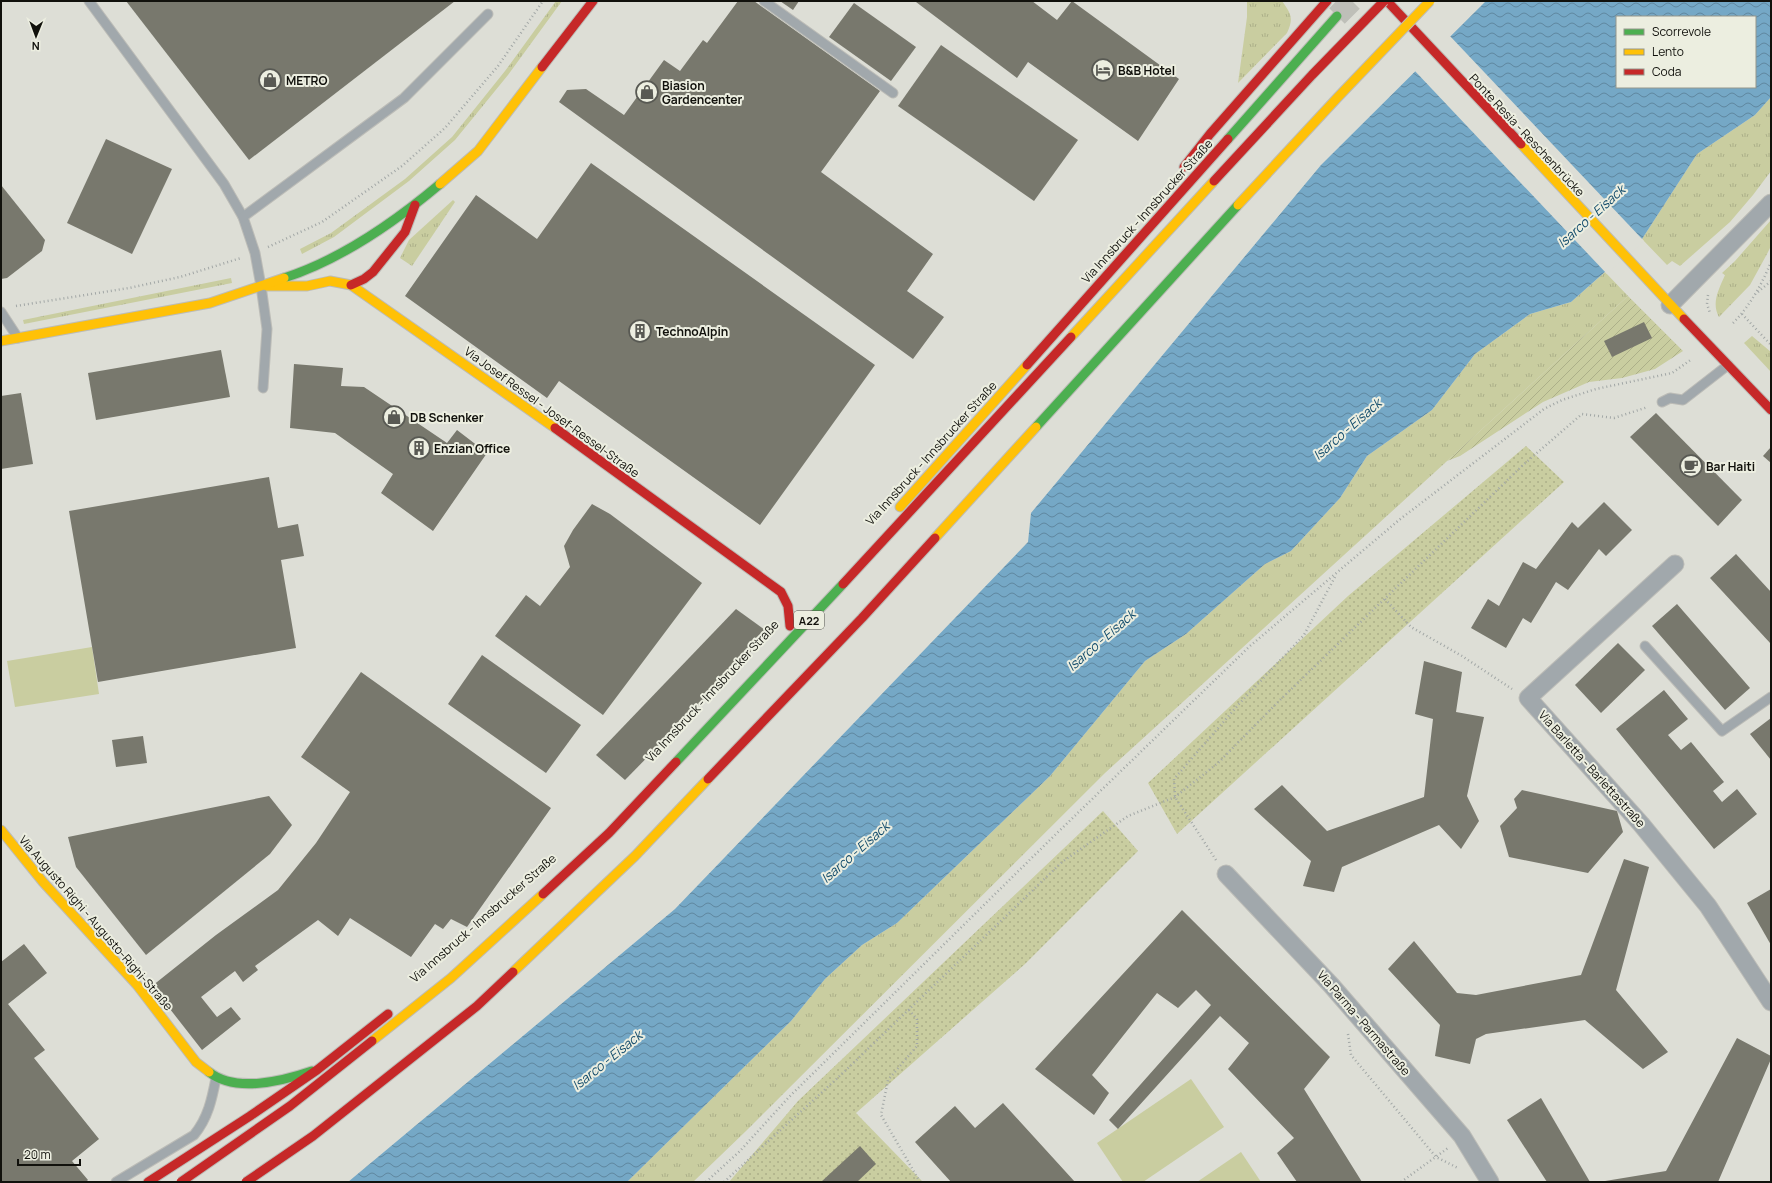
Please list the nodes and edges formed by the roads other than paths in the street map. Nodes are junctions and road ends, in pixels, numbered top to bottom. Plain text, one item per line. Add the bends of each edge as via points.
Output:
1 (89, 1) edge
2 (593, 1) edge
3 (764, 1) edge
4 (1311, 1) edge
5 (1327, 1) edge
6 (1386, 1) edge
7 (1430, 1) edge
8 (1318, 11) junction
9 (488, 14) dead end
10 (1337, 16) tunnel mouth
11 (894, 93) dead end
12 (1180, 172) dead end
13 (1174, 184) dead end
14 (1171, 202) junction
15 (1771, 203) edge
16 (415, 205) junction
17 (243, 217) junction
18 (351, 285) junction
19 (261, 286) junction
20 (1670, 304) junction
21 (5, 310) edge
22 (18, 338) junction
23 (1, 340) edge
24 (1728, 365) junction
25 (263, 388) dead end
26 (1662, 402) road end
27 (1771, 410) edge
28 (896, 511) dead end
29 (854, 558) dead end
30 (1675, 564) dead end
31 (843, 570) dead end
32 (801, 615) dead end
33 (788, 629) joint
34 (1644, 646) dead end
35 (1771, 697) edge
36 (1, 830) edge
37 (591, 837) dead end
38 (1226, 874) road end
39 (448, 968) dead end
40 (1771, 1002) edge
41 (398, 1006) dead end
42 (317, 1070) junction
43 (216, 1078) junction
44 (116, 1182) edge
45 (148, 1182) edge
46 (181, 1182) edge
47 (246, 1182) edge
48 (1490, 1182) edge

1 - 17 lane via 224,184
2 - 16 main road via 478,151
3 - 11 lane
4 - 8 lane
5 - 8 main road
6 - 20 main road, Ponte Resia - Reschenbrücke
6 - 46 main road, A22, bridge via 1312,75 840,587 609,833 451,978 290,1106
7 - 47 main road, bridge via 1184,264 862,618 636,856 477,1006 313,1136
8 - 12 main road
9 - 17 lane via 404,98
10 - 14 main road, Via Innsbruck - Innsbrucker Straße
13 - 14 main road
14 - 28 main road, Via Innsbruck - Innsbrucker Straße
15 - 20 street
16 - 18 main road via 405,232 373,272
16 - 19 main road via 351,248 317,265
17 - 19 lane via 255,254
18 - 19 main road, Via Josef Ressel - Josef-Ressel-Straße via 330,281 307,286
18 - 33 main road, Via Josef Ressel - Josef-Ressel-Straße via 530,409 781,592 788,606
19 - 22 main road via 210,303
19 - 25 lane via 267,329
20 - 24 main road, Ponte Resia - Reschenbrücke
21 - 22 lane
22 - 23 main road
24 - 26 lane via 1683,400 1670,398
24 - 27 main road, Ponte Resia - Reschenbrücke
29 - 31 main road
30 - 40 street, Via Barletta - Barlettastraße via 1528,698 1641,824 1708,906
32 - 33 main road, Via Innsbruck - Innsbrucker Straße
34 - 35 lane via 1722,730
36 - 43 main road, Via Augusto Righi - Augusto-Righi-Straße via 43,882 137,985 196,1062
37 - 39 main road, Via Innsbruck - Innsbrucker Straße via 569,860
38 - 48 street, Via Parma - Parmastraße via 1332,985 1462,1136
41 - 42 main road
42 - 43 main road, Via Augusto Righi - Augusto-Righi-Straße via 256,1084
42 - 45 main road
43 - 44 lane via 211,1102 202,1125 194,1135

